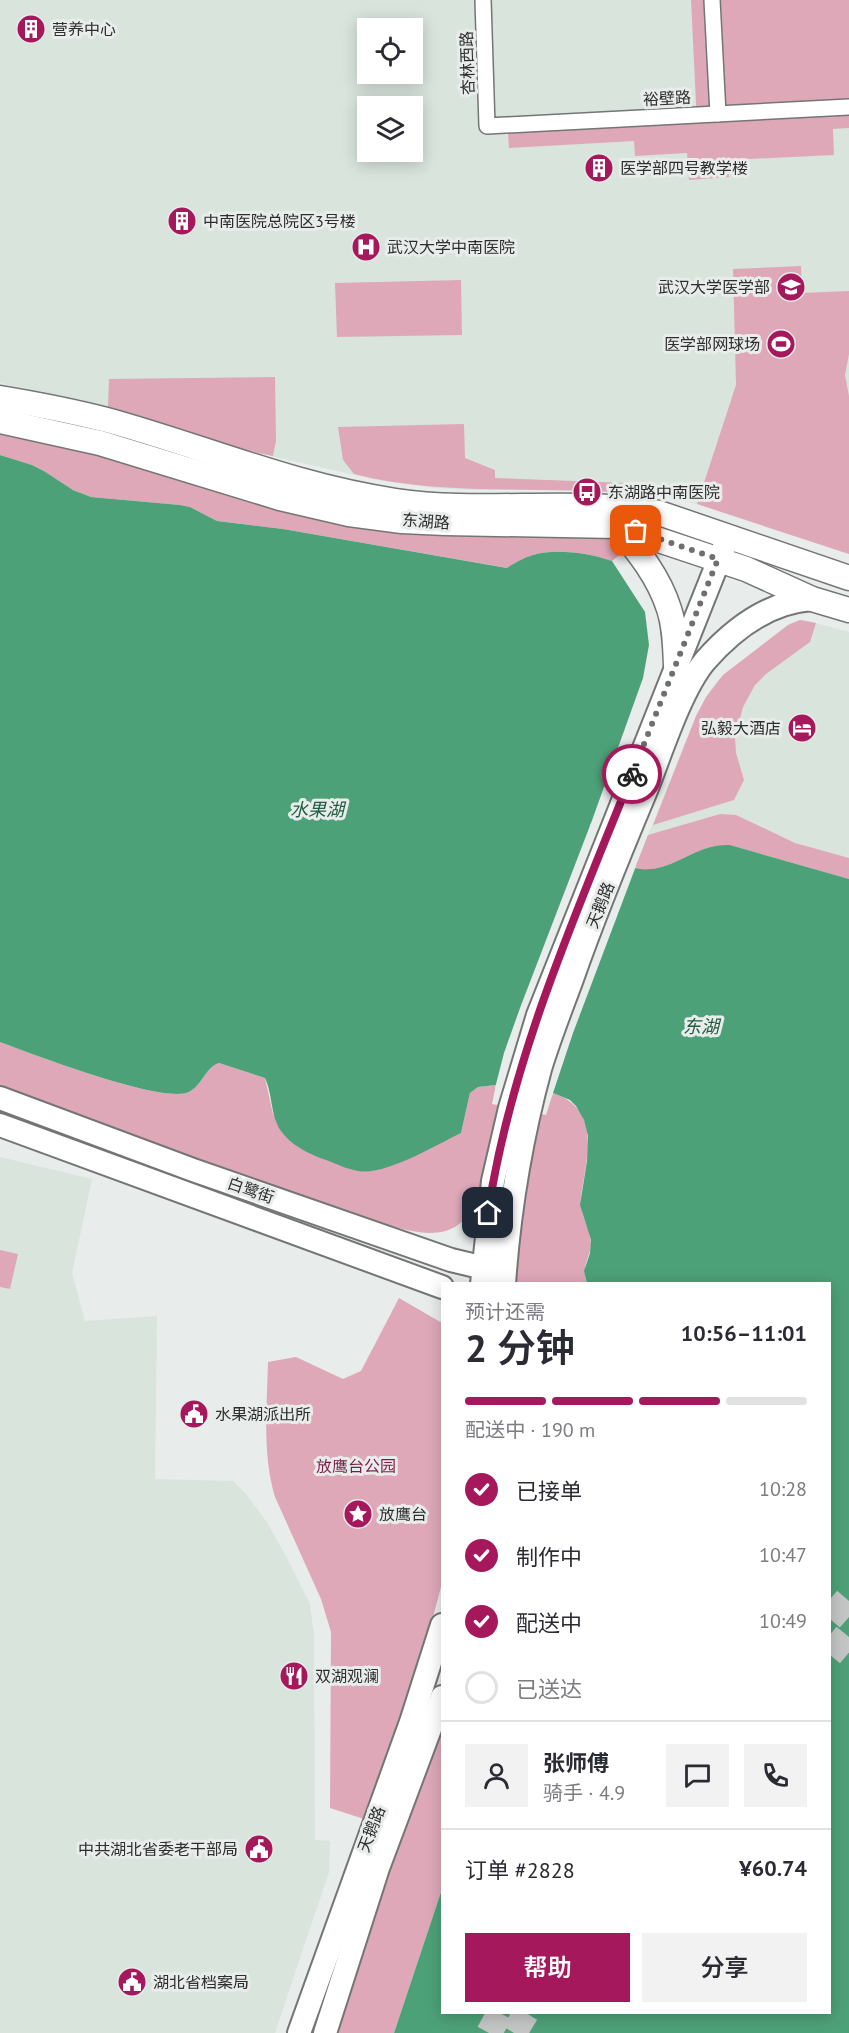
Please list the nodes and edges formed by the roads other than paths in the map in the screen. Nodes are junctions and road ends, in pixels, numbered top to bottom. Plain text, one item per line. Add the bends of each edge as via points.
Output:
1 (483, 0) edge
2 (712, 0) edge
3 (849, 107) edge
4 (718, 114) junction
5 (487, 126) joint
6 (0, 398) edge
7 (0, 421) edge
8 (617, 526) junction
9 (728, 536) junction
10 (718, 559) junction
11 (849, 578) edge
12 (812, 599) junction
13 (849, 610) edge
14 (676, 665) junction
15 (619, 833) junction
16 (0, 1098) edge
17 (0, 1125) edge
18 (493, 1277) edge
19 (441, 1287) edge
20 (441, 1628) edge
21 (441, 1700) edge
22 (299, 2033) edge
23 (325, 2033) edge

1 - 5 street, 杏林西路
2 - 4 street
3 - 4 street, 裕壁路
4 - 5 street, 裕壁路
6 - 9 main road, 东湖路 via 106,420 322,487 429,504 635,508
7 - 8 main road, 东湖路 via 100,443 280,498 348,514 445,523
8 - 10 main road, 东湖路
8 - 14 main road via 651,569 669,608
9 - 10 main road, 天鹅路
9 - 11 main road, 东湖路
10 - 12 main road, 东湖路
10 - 14 main road, 天鹅路
12 - 13 main road, 东湖路
12 - 15 main road, 天鹅路 via 793,601 754,618 704,662
14 - 15 main road, 天鹅路
15 - 18 main road, 天鹅路 via 538,1015 519,1110 493,1180
16 - 18 main road, 白鹭街
17 - 19 main road, 白鹭街
20 - 22 main road, 天鹅路
21 - 23 main road, 天鹅路 via 378,1868

